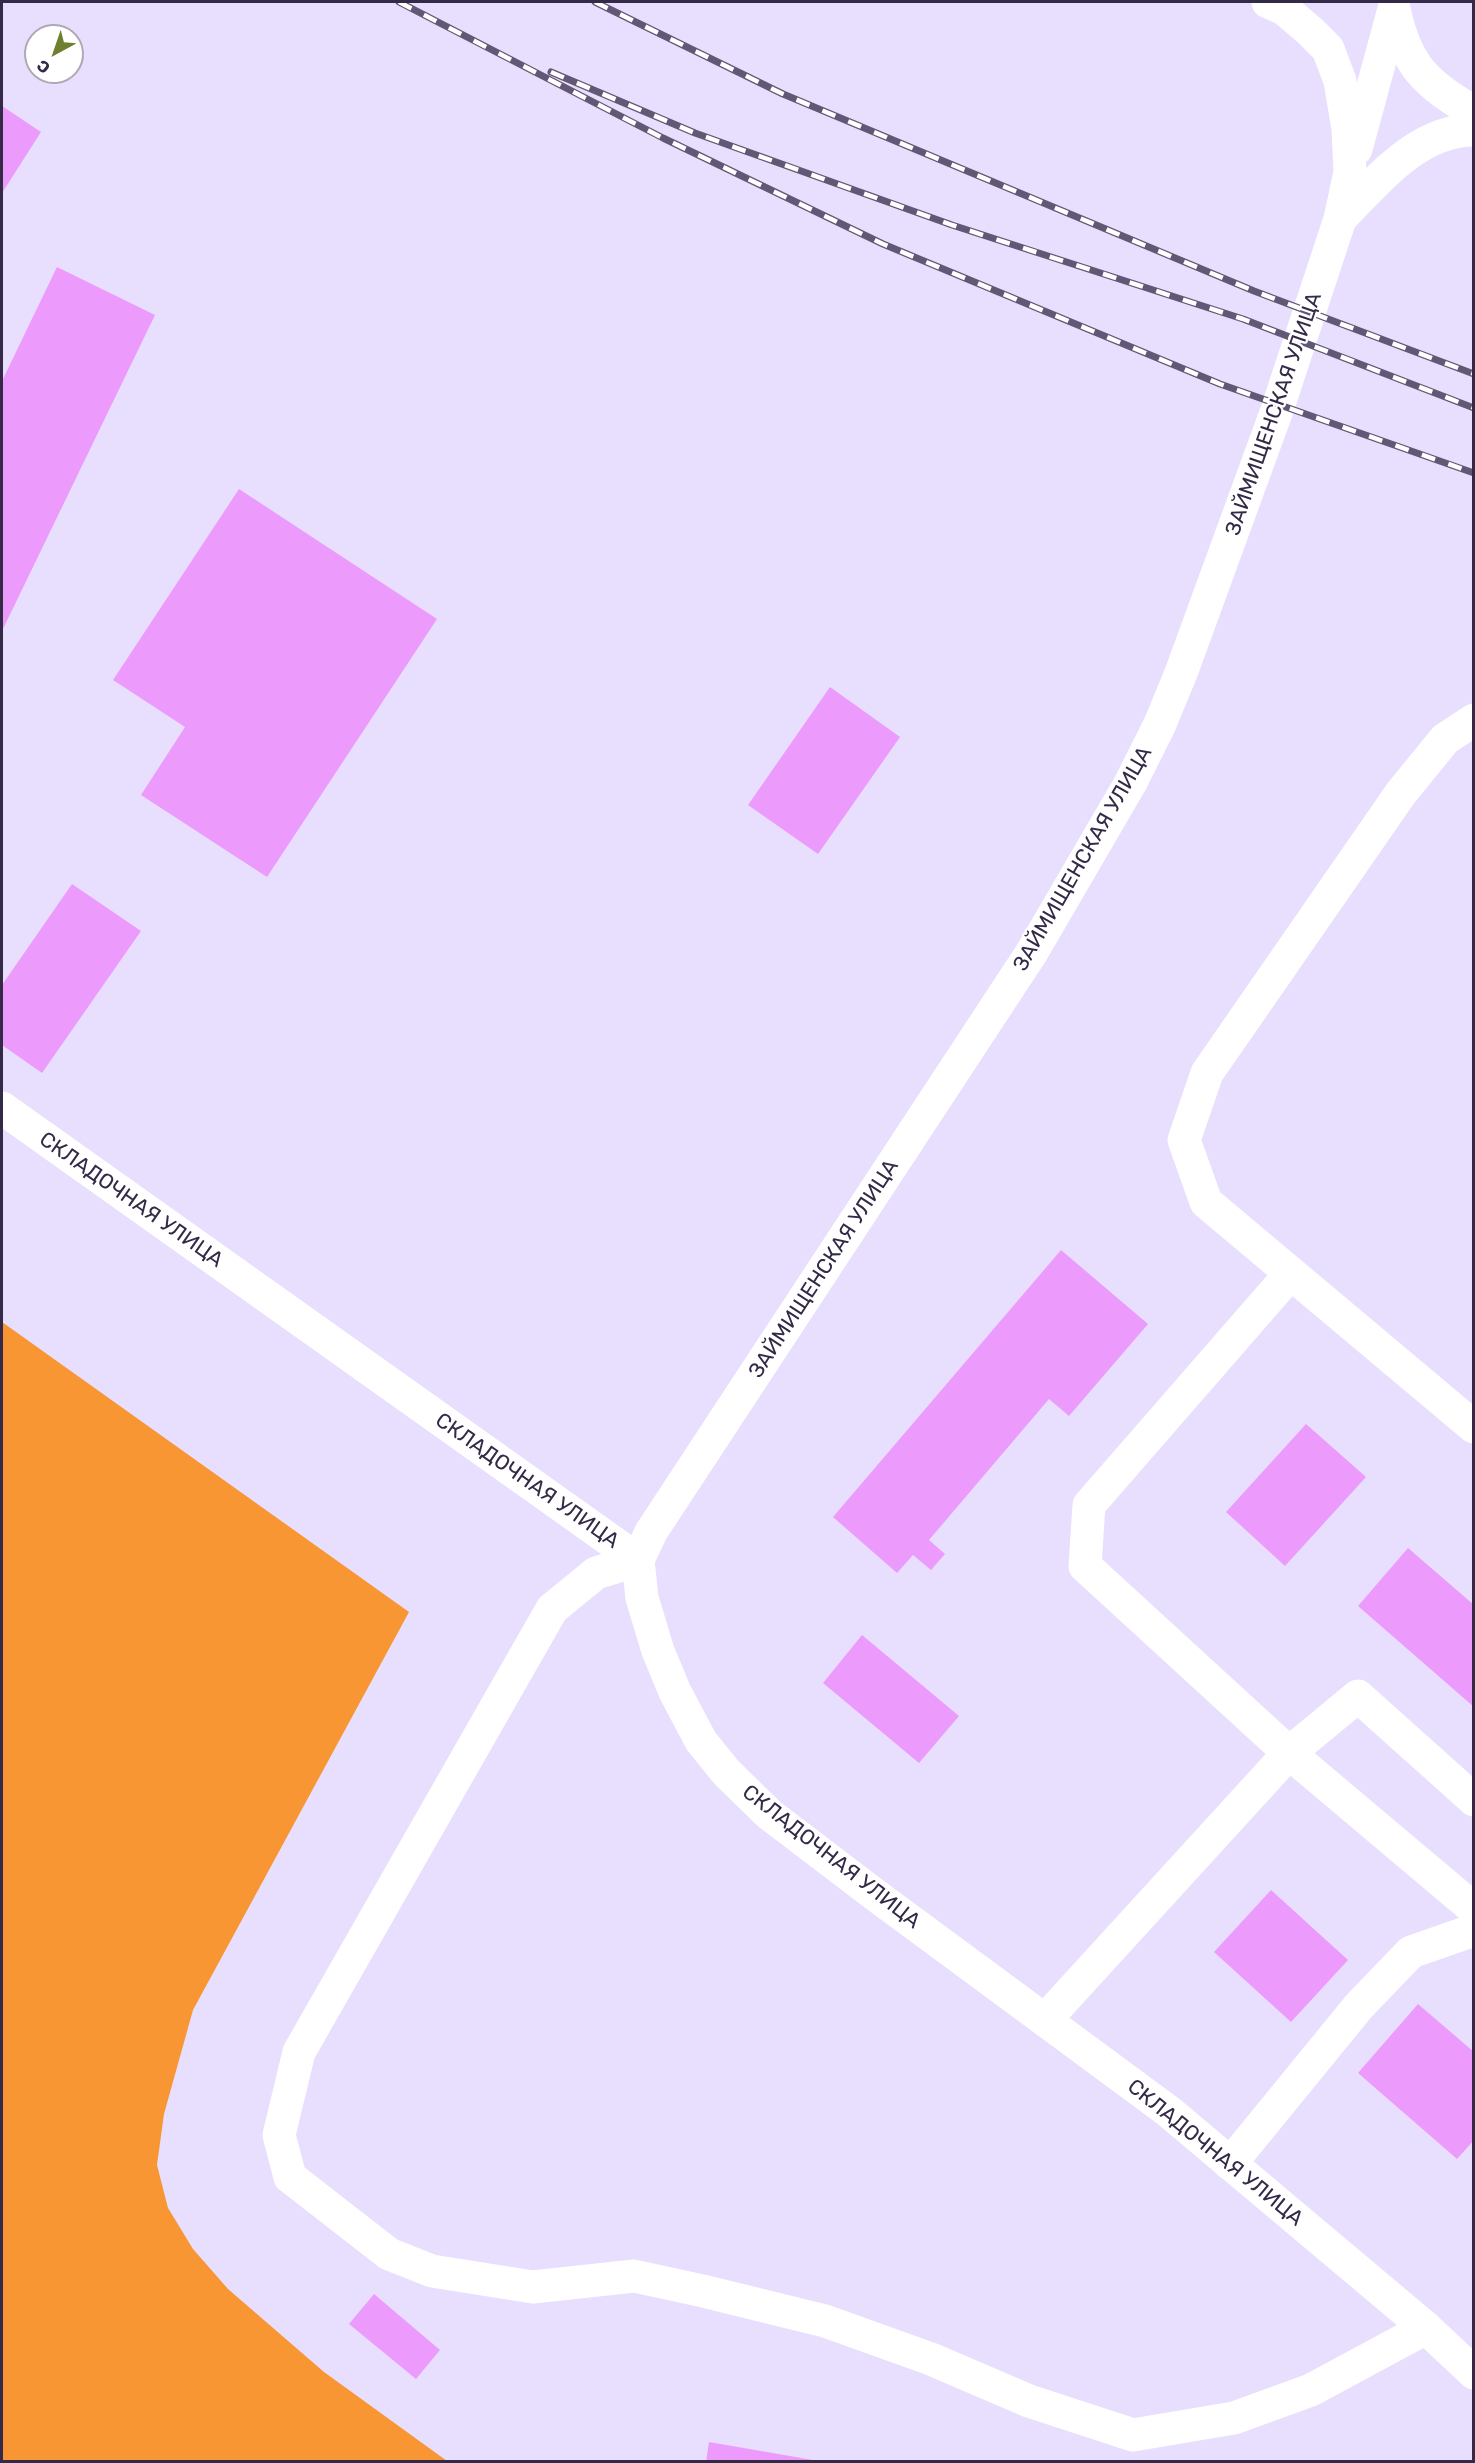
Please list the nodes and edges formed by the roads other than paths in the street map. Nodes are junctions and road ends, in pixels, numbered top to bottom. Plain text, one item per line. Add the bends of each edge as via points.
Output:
1 (1268, 2) edge
2 (1394, 5) edge
3 (1473, 112) edge
4 (1473, 130) edge
5 (1350, 172) junction
6 (1340, 219) junction
7 (1473, 720) edge
8 (2, 1108) edge
9 (1291, 1273) junction
10 (1473, 1427) edge
11 (638, 1560) junction
12 (1289, 1753) junction
13 (1473, 1800) edge
14 (1473, 1909) edge
15 (1473, 1930) edge
16 (1045, 2020) junction
17 (1230, 2164) junction
18 (1426, 2328) junction
19 (1473, 2373) edge

1 - 5 main road, ЗАЙМИЩЕНСКАЯ УЛИЦА via 1284,9 1328,49 1340,81
2 - 3 main road via 1399,34 1410,59 1428,82
2 - 5 main road
4 - 6 main road via 1443,134 1426,142 1392,168
5 - 6 main road, ЗАЙМИЩЕНСКАЯ УЛИЦА
6 - 11 main road, ЗАЙМИЩЕНСКАЯ УЛИЦА via 1277,410 1181,673 1131,782 1032,952 651,1532
7 - 9 main road via 1445,739 1401,793 1207,1072 1184,1140 1206,1202
8 - 11 main road, СКЛАДОЧНАЯ УЛИЦА
9 - 10 main road
9 - 12 main road via 1089,1505 1085,1566
11 - 16 main road, СКЛАДОЧНАЯ УЛИЦА via 642,1598 658,1651 701,1742 726,1772 769,1814
11 - 18 main road via 596,1573 552,1609 299,2052 279,2135 290,2177 389,2254 432,2271 533,2287 634,2276 714,2294 825,2321 931,2359 1029,2401 1133,2435 1234,2418 1300,2394
12 - 13 main road via 1358,1696
12 - 14 main road
12 - 16 main road
15 - 17 main road via 1411,1952 1359,2006
16 - 17 main road, СКЛАДОЧНАЯ УЛИЦА via 1168,2111
17 - 18 main road, СКЛАДОЧНАЯ УЛИЦА
18 - 19 main road, СКЛАДОЧНАЯ УЛИЦА

